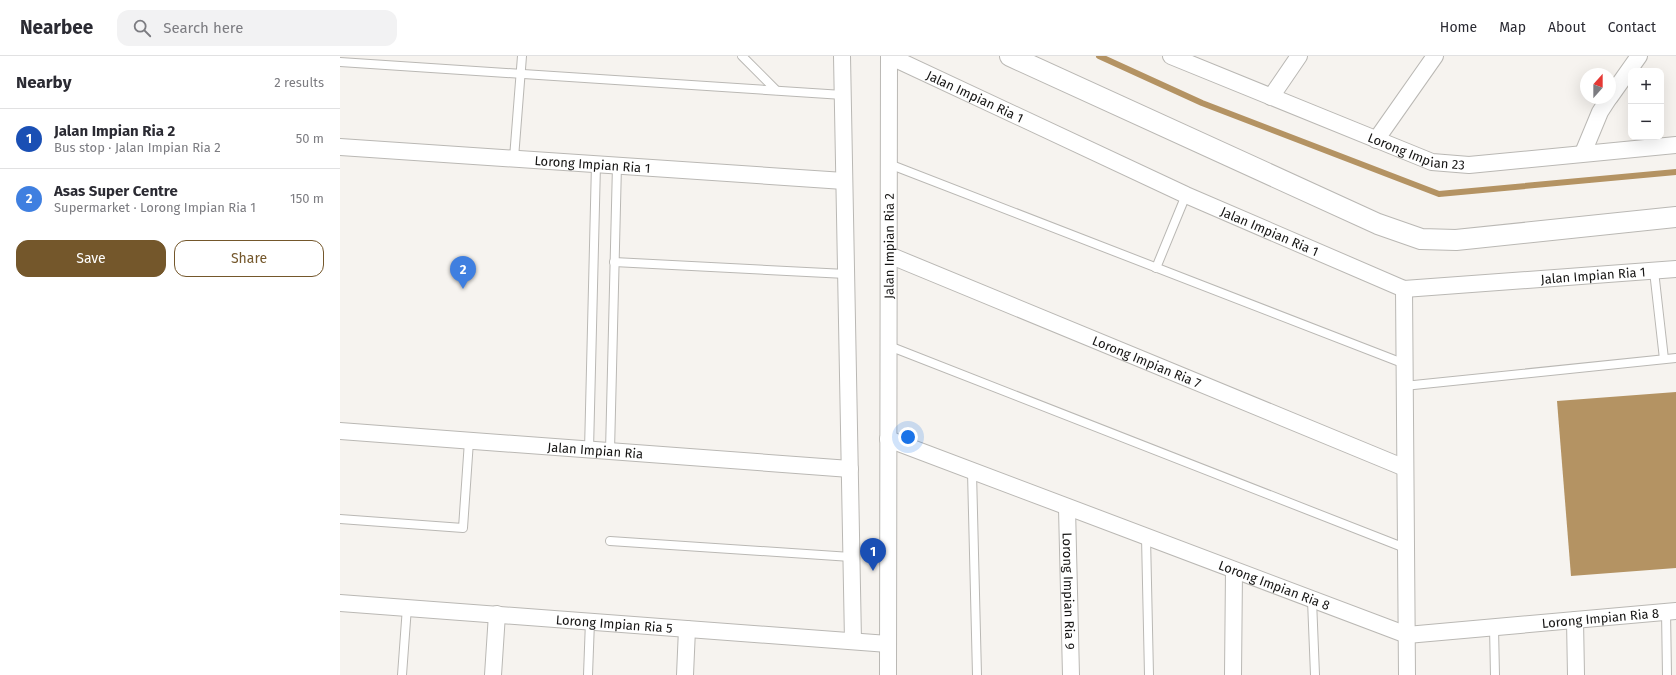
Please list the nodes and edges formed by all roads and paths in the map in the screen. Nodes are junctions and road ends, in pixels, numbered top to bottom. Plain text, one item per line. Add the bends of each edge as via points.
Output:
1 (522, 56) edge
2 (742, 56) edge
3 (842, 56) edge
4 (889, 56) edge
5 (1010, 56) edge
6 (1171, 56) edge
7 (1299, 56) edge
8 (1435, 56) edge
9 (1639, 56) edge
10 (340, 62) edge
11 (521, 74) junction
12 (1616, 89) edge
13 (776, 90) junction
14 (843, 94) junction
15 (1271, 96) junction
16 (1606, 104) edge
17 (1376, 140) junction
18 (1676, 145) edge
19 (340, 147) edge
20 (1583, 153) junction
21 (514, 158) junction
22 (596, 164) junction
23 (889, 164) junction
24 (617, 165) junction
25 (844, 181) junction
26 (1186, 195) junction
27 (1676, 217) edge
28 (889, 255) junction
29 (614, 262) junction
30 (1156, 268) junction
31 (1676, 269) edge
32 (1654, 271) junction
33 (846, 274) junction
34 (1404, 288) junction
35 (889, 346) junction
36 (1676, 358) edge
37 (1664, 359) junction
38 (1404, 364) junction
39 (1404, 386) junction
40 (340, 431) edge
41 (888, 440) junction
42 (469, 441) junction
43 (589, 450) junction
44 (610, 451) junction
45 (1405, 468) junction
46 (850, 469) junction
47 (972, 472) junction
48 (1067, 508) junction
49 (340, 519) edge
50 (1146, 537) junction
51 (610, 541) dead end
52 (1405, 548) junction
53 (851, 557) junction
54 (1234, 571) junction
55 (1312, 600) junction
56 (340, 602) edge
57 (407, 608) junction
58 (1671, 611) edge
59 (496, 614) junction
60 (1575, 620) junction
61 (590, 622) junction
62 (1494, 627) junction
63 (687, 629) junction
64 (1407, 635) junction
65 (853, 641) junction
66 (888, 644) junction
67 (402, 675) edge
68 (492, 675) edge
69 (588, 675) edge
70 (685, 675) edge
71 (888, 675) edge
72 (977, 675) edge
73 (1071, 675) edge
74 (1149, 675) edge
75 (1233, 675) edge
76 (1316, 675) edge
77 (1407, 675) edge
78 (1495, 675) edge
79 (1576, 675) edge
80 (1667, 675) edge

1 - 11 lane
2 - 13 lane
3 - 14 street
4 - 23 street, Jalan Impian Ria 2
4 - 26 street, Jalan Impian Ria 1
5 - 27 street via 1378,224 1421,239 1456,240
6 - 15 street, Lorong Impian 23
7 - 15 street
8 - 17 street
9 - 12 street
10 - 11 lane
11 - 13 lane
11 - 21 lane
13 - 14 lane
14 - 25 street
15 - 17 street, Lorong Impian 23
16 - 20 street
17 - 20 street, Lorong Impian 23 via 1432,162 1454,164
18 - 20 street, Lorong Impian 23
19 - 21 street, Lorong Impian Ria 1
21 - 22 street, Lorong Impian Ria 1
22 - 24 street, Lorong Impian Ria 1
22 - 43 lane
23 - 28 street, Jalan Impian Ria 2
23 - 30 lane
24 - 25 street, Lorong Impian Ria 1
24 - 29 lane
25 - 33 street
26 - 30 lane
26 - 34 street, Jalan Impian Ria 1
28 - 35 street, Jalan Impian Ria 2
28 - 45 street, Lorong Impian Ria 7
29 - 33 lane
29 - 44 lane
30 - 38 lane
31 - 32 street, Jalan Impian Ria 1
32 - 34 street, Jalan Impian Ria 1
32 - 37 lane
33 - 46 street
34 - 38 street
35 - 41 street, Jalan Impian Ria 2
35 - 52 lane
36 - 37 lane
37 - 39 lane
38 - 39 street
39 - 45 street
40 - 42 street, Jalan Impian Ria
41 - 47 street, Lorong Impian Ria 8
41 - 66 street, Jalan Impian Ria 2
42 - 43 street, Jalan Impian Ria
42 - 49 lane via 463,528
43 - 44 street, Jalan Impian Ria
44 - 46 street, Jalan Impian Ria
45 - 52 street
46 - 53 street
47 - 48 street, Lorong Impian Ria 8
47 - 72 lane
48 - 50 street, Lorong Impian Ria 8
48 - 73 street, Lorong Impian Ria 9
50 - 54 street, Lorong Impian Ria 8
50 - 74 lane
51 - 53 lane
52 - 64 street
53 - 65 street
54 - 55 street, Lorong Impian Ria 8
54 - 75 street
55 - 64 street, Lorong Impian Ria 8
55 - 76 lane
56 - 57 street, Lorong Impian Ria 5
57 - 59 street, Lorong Impian Ria 5
57 - 67 lane
58 - 60 street, Lorong Impian Ria 8
58 - 80 lane
59 - 61 street, Lorong Impian Ria 5
59 - 68 street
60 - 62 street, Lorong Impian Ria 8
60 - 79 street
61 - 63 street, Lorong Impian Ria 5
61 - 69 lane
62 - 64 street, Lorong Impian Ria 8
62 - 78 lane
63 - 65 street, Lorong Impian Ria 5
63 - 70 street
64 - 77 street
65 - 66 street, Lorong Impian Ria 5
66 - 71 street, Jalan Impian Ria 2

